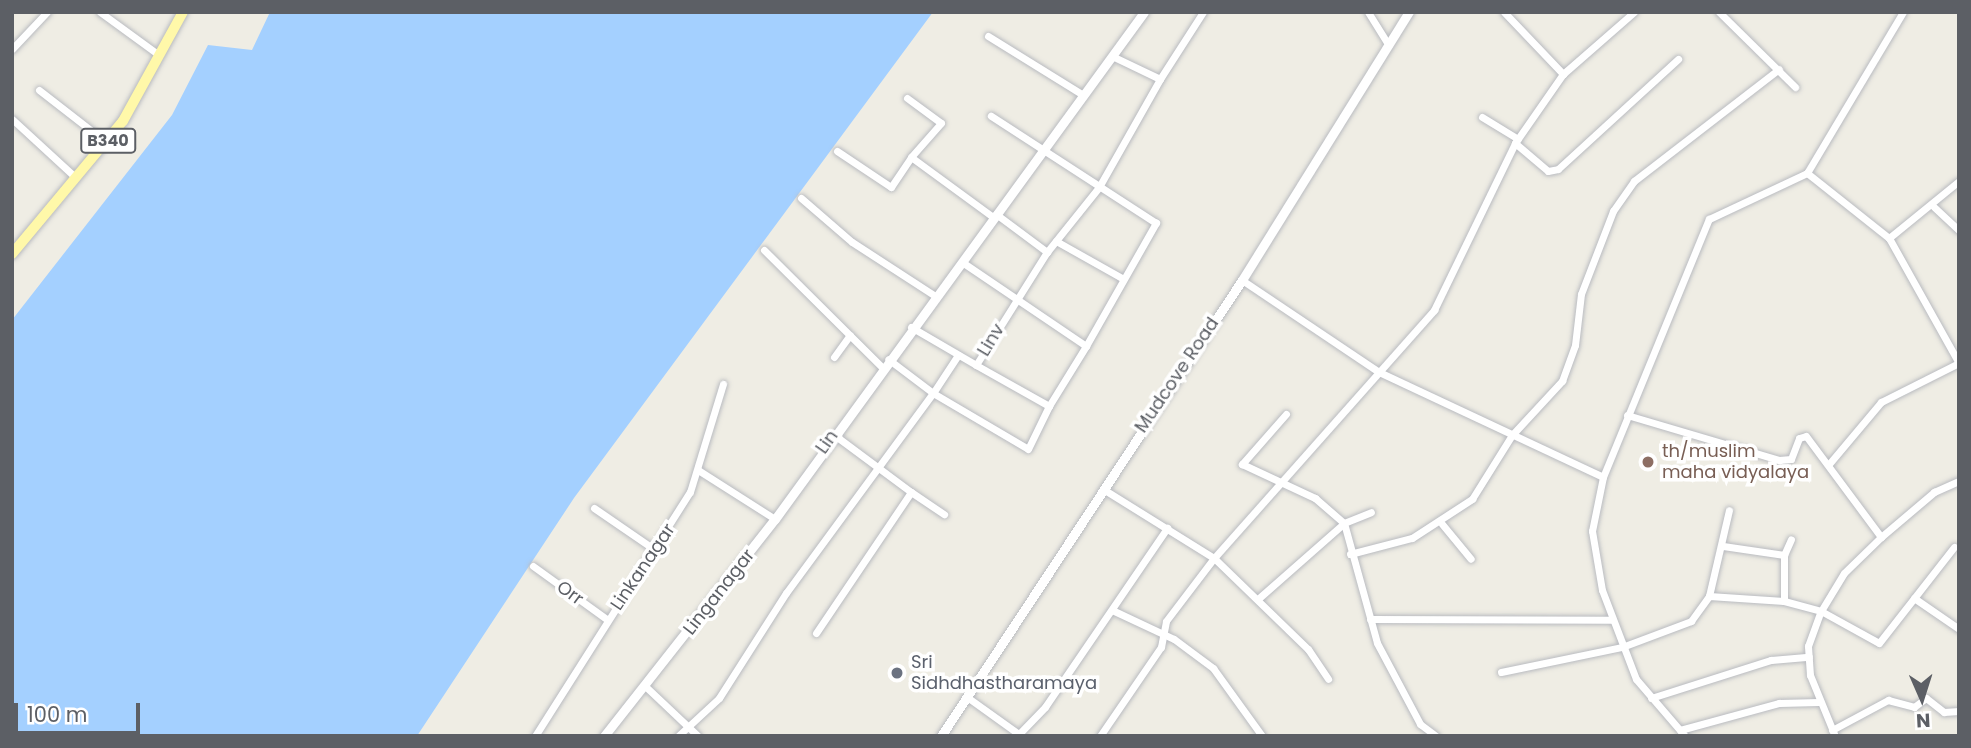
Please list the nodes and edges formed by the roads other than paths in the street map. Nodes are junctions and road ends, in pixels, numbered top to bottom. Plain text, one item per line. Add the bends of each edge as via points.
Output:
1 (47, 12) edge
2 (100, 12) edge
3 (183, 12) edge
4 (1144, 12) edge
5 (1203, 12) edge
6 (1368, 12) edge
7 (1409, 12) edge
8 (1504, 12) edge
9 (1634, 12) edge
10 (1719, 12) edge
11 (1903, 12) edge
12 (988, 36) dead end
13 (1389, 45) junction
14 (12, 49) edge
15 (159, 55) junction
16 (1112, 56) junction
17 (1678, 59) dead end
18 (1779, 69) junction
19 (1563, 74) junction
20 (1160, 79) junction
21 (1795, 87) dead end
22 (38, 89) dead end
23 (1083, 95) junction
24 (907, 98) dead end
25 (991, 116) dead end
26 (1482, 117) dead end
27 (12, 119) edge
28 (1516, 141) junction
29 (107, 143) junction
30 (837, 151) dead end
31 (1041, 153) junction
32 (912, 157) junction
33 (1807, 173) junction
34 (74, 176) junction
35 (1959, 181) edge
36 (1099, 187) junction
37 (801, 198) dead end
38 (1934, 207) junction
39 (994, 215) junction
40 (1959, 230) edge
41 (1889, 238) junction
42 (1055, 241) junction
43 (14, 246) edge
44 (764, 250) dead end
45 (1046, 252) junction
46 (962, 262) junction
47 (1122, 278) junction
48 (1242, 280) junction
49 (935, 296) junction
50 (1018, 296) junction
51 (911, 327) junction
52 (850, 335) junction
53 (1086, 346) junction
54 (958, 355) junction
55 (834, 357) dead end
56 (885, 363) junction
57 (1959, 363) edge
58 (976, 365) junction
59 (1378, 372) junction
60 (723, 384) dead end
61 (933, 393) junction
62 (1049, 406) junction
63 (1286, 414) dead end
64 (1627, 415) junction
65 (832, 433) junction
66 (1512, 435) junction
67 (1829, 464) junction
68 (877, 465) junction
69 (698, 470) junction
70 (1603, 477) junction
71 (1959, 481) edge
72 (1278, 482) junction
73 (1103, 489) junction
74 (911, 492) junction
75 (594, 508) dead end
76 (1729, 510) dead end
77 (1371, 512) dead end
78 (944, 514) dead end
79 (775, 519) junction
80 (1344, 523) junction
81 (1442, 524) junction
82 (1167, 528) junction
83 (1881, 537) junction
84 (1791, 540) dead end
85 (1723, 546) junction
86 (1954, 547) dead end
87 (655, 550) junction
88 (1350, 554) junction
89 (1784, 555) junction
90 (1214, 558) junction
91 (1471, 559) dead end
92 (533, 566) dead end
93 (1709, 596) junction
94 (1259, 598) junction
95 (1914, 598) junction
96 (1784, 601) junction
97 (1112, 610) junction
98 (1821, 611) junction
99 (608, 620) junction
100 (1370, 620) junction
101 (1612, 620) junction
102 (1959, 629) edge
103 (816, 633) dead end
104 (1163, 634) junction
105 (1622, 647) junction
106 (1809, 657) junction
107 (1501, 672) dead end
108 (1328, 679) dead end
109 (644, 685) junction
110 (967, 697) junction
111 (1651, 698) junction
112 (1819, 702) junction
113 (1959, 711) edge
114 (690, 726) junction
115 (1682, 733) edge
116 (1834, 733) edge
117 (1019, 735) edge
118 (535, 736) edge
119 (604, 736) edge
120 (678, 736) edge
121 (698, 736) edge
122 (941, 736) edge
123 (1100, 736) edge
124 (1262, 736) edge
125 (1436, 736) edge

1 - 14 street
2 - 15 street
3 - 15 main road, B340
4 - 16 street, Lin
5 - 20 street
6 - 13 street
7 - 13 street, Mudcove Road
8 - 19 street
9 - 19 street
10 - 18 street
11 - 33 street
12 - 23 street
13 - 48 street, Mudcove Road
15 - 29 main road, B340
16 - 20 street
16 - 23 street, Lin
17 - 28 street via 1558,169 1548,171
18 - 21 street
18 - 66 street via 1634,181 1614,211 1581,294 1575,345 1562,381
19 - 28 street
20 - 36 street
22 - 29 street
23 - 31 street, Lin
24 - 32 street via 941,122
25 - 31 street
26 - 28 street
27 - 34 street
28 - 59 street via 1434,310
29 - 34 main road, B340
30 - 32 street via 891,187
31 - 36 street
31 - 39 street, Lin
32 - 39 street
33 - 41 street
33 - 64 street via 1709,219
34 - 43 main road, B340
35 - 38 street
36 - 42 street
36 - 47 street via 1156,223
37 - 49 street via 852,242
38 - 40 street
38 - 41 street
39 - 45 street
39 - 46 street, Lin
41 - 57 street
42 - 45 street
42 - 47 street
44 - 52 street
45 - 50 street, Linv
46 - 49 street, Lin
46 - 50 street
47 - 53 street
48 - 59 street
48 - 73 street, Mudcove Road
49 - 51 street, Lin
50 - 53 street
50 - 58 street, Linv
51 - 54 street, Linv
51 - 56 street, Lin
52 - 55 street
52 - 56 street
53 - 62 street
54 - 58 street, Linv
54 - 61 street
56 - 61 street
56 - 65 street, Lin
57 - 67 street via 1881,402
58 - 62 street
59 - 66 street
59 - 72 street
60 - 69 street, Linkanagar
61 - 62 street via 1029,449
61 - 68 street
63 - 72 street via 1242,459
64 - 67 street via 1779,460 1791,458 1802,435
64 - 70 street
65 - 68 street
65 - 79 street, Lin
66 - 70 street
66 - 81 street via 1472,499
67 - 83 street
68 - 74 street
68 - 114 street via 719,698
69 - 79 street
69 - 87 street, Linkanagar
70 - 101 street via 1592,531
71 - 83 street via 1934,492
72 - 80 street via 1315,498
72 - 90 street
73 - 82 street
73 - 110 street, Mudcove Road
74 - 78 street
74 - 103 street
75 - 87 street
76 - 85 street
77 - 80 street
79 - 109 street, Linganagar
80 - 88 street
80 - 94 street
81 - 88 street
81 - 91 street
82 - 90 street
82 - 97 street
83 - 98 street via 1844,573
84 - 89 street
85 - 89 street
85 - 93 street
86 - 95 street
87 - 99 street, Linkanagar
88 - 100 street
89 - 96 street
90 - 94 street
90 - 104 street
92 - 99 street, Orr
93 - 96 street
93 - 105 street via 1691,621
94 - 108 street
95 - 98 street via 1879,643
95 - 102 street
96 - 98 street
97 - 104 street
97 - 117 street
98 - 106 street
99 - 118 street, Linkanagar
100 - 101 street
100 - 125 street via 1420,724
101 - 105 street
104 - 123 street via 1158,651
104 - 124 street via 1222,677
105 - 107 street
105 - 111 street
106 - 111 street via 1771,660
106 - 112 street
109 - 114 street
109 - 119 street, Linganagar
110 - 117 street
110 - 122 street, Mudcove Road
111 - 115 street
112 - 115 street via 1779,703
112 - 116 street
113 - 116 street via 1944,712 1926,698 1914,707 1888,700
114 - 120 street
114 - 121 street

